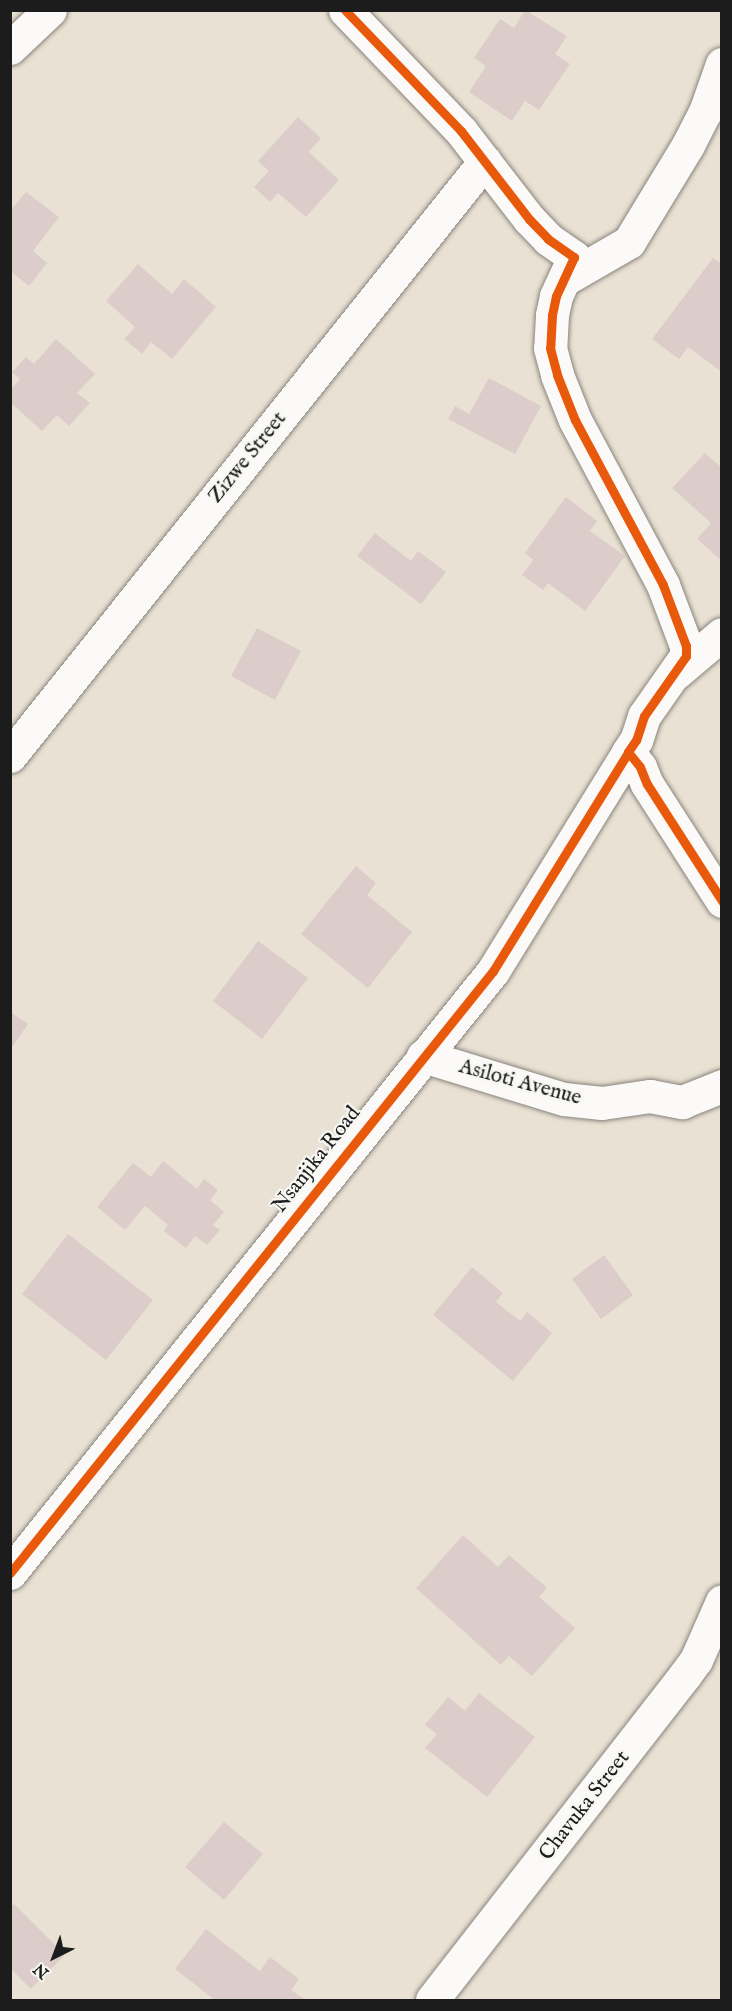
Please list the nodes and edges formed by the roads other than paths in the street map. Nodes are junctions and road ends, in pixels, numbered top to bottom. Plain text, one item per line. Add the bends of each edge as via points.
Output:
1 (50, 10) edge
2 (345, 10) edge
3 (10, 48) edge
4 (722, 64) edge
5 (484, 160) junction
6 (566, 279) junction
7 (722, 634) edge
8 (676, 673) junction
9 (628, 752) junction
10 (10, 756) edge
11 (722, 901) edge
12 (423, 1056) junction
13 (722, 1086) edge
14 (10, 1573) edge
15 (722, 1601) edge
16 (432, 2001) edge

1 - 3 street
2 - 5 street
4 - 6 street via 688,145 628,242
5 - 6 street via 529,219 548,239 574,257
5 - 10 street, Zizwe Street
6 - 8 street via 556,296 550,333 557,375 575,420 673,608 686,646 686,656
7 - 8 street
8 - 9 street, Nsanjika Road via 644,716
9 - 11 street
9 - 12 street, Nsanjika Road via 493,971
12 - 13 street, Asiloti Avenue via 564,1099 602,1103 651,1096 682,1102
12 - 14 street, Nsanjika Road
15 - 16 street, Chavuka Street via 696,1660 681,1682

